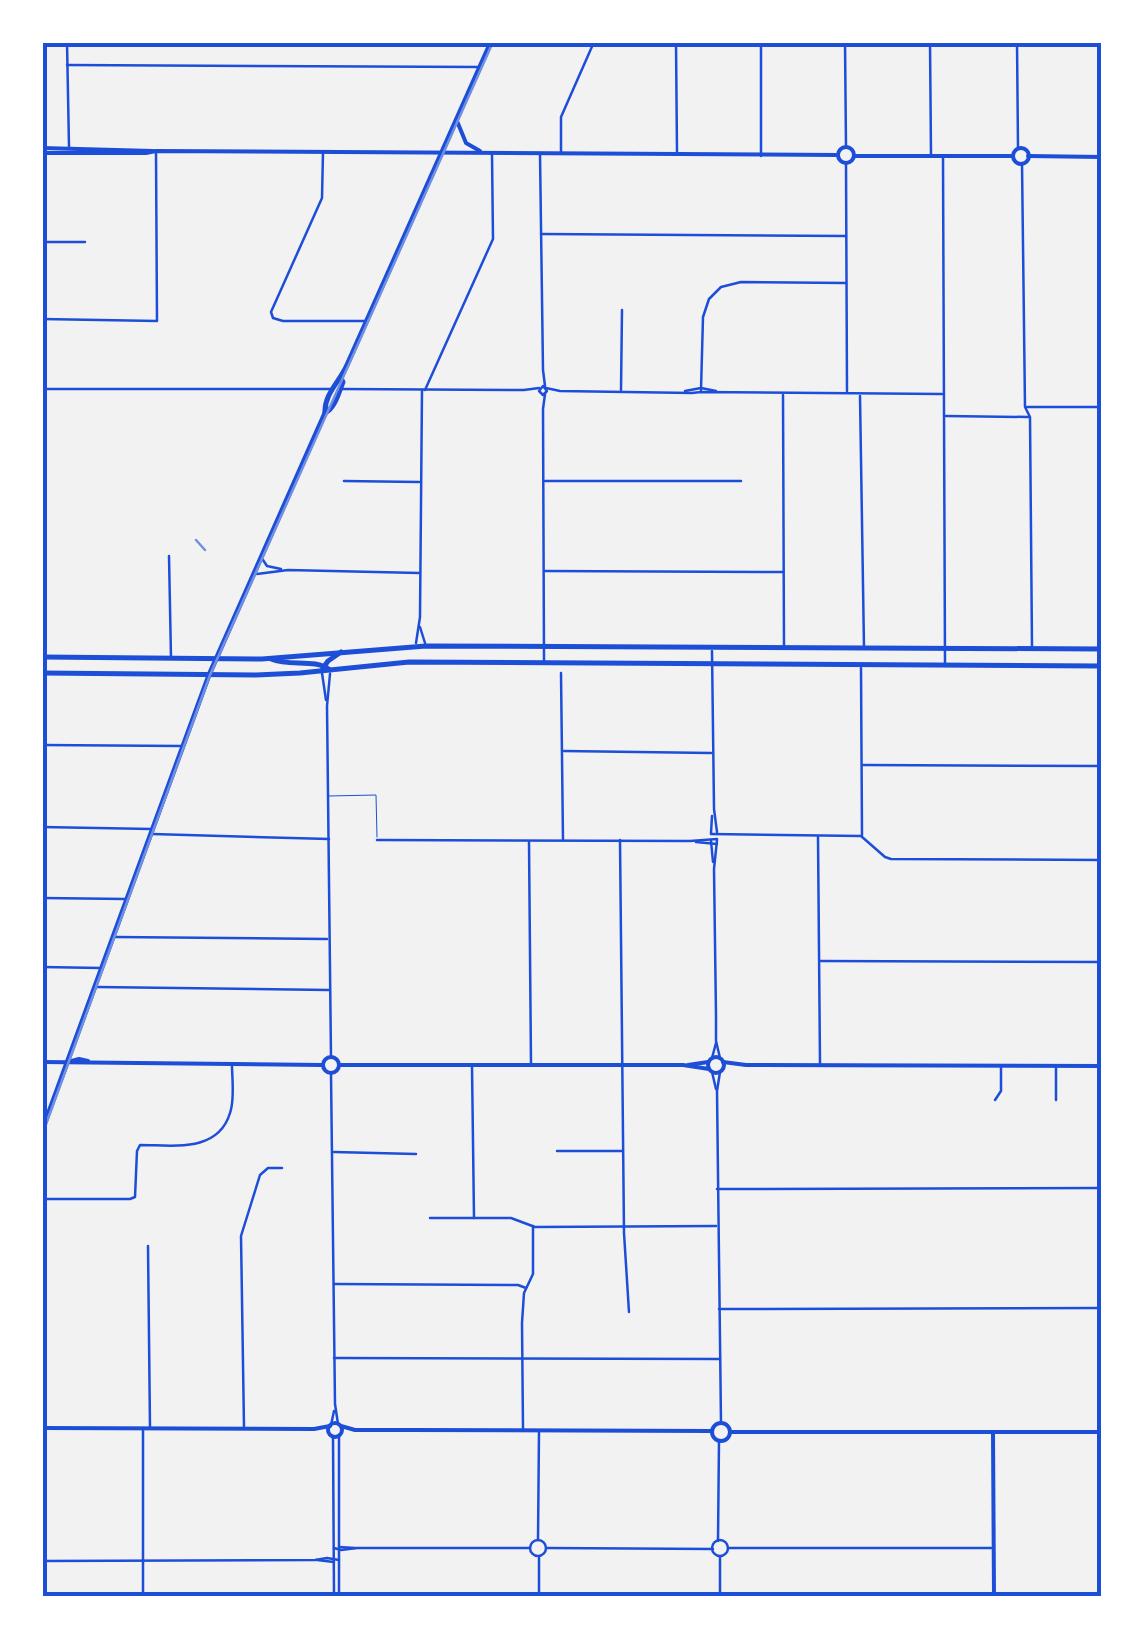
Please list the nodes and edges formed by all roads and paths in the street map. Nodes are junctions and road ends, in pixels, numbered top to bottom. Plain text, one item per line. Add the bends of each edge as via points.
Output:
1 (67, 42) edge
2 (492, 42) edge
3 (594, 42) edge
4 (676, 42) edge
5 (761, 42) edge
6 (845, 42) edge
7 (930, 42) edge
8 (1017, 42) edge
9 (1101, 42) edge
10 (1102, 55) edge
11 (67, 65) junction
12 (480, 67) junction
13 (457, 121) junction
14 (846, 147) junction
15 (1018, 148) junction
16 (42, 151) edge
17 (69, 151) junction
18 (156, 152) junction
19 (323, 152) junction
20 (442, 152) junction
21 (489, 153) junction
22 (540, 153) junction
23 (561, 153) junction
24 (677, 154) junction
25 (838, 155) junction
26 (762, 156) junction
27 (854, 156) junction
28 (931, 156) junction
29 (943, 156) junction
30 (1013, 156) junction
31 (1028, 156) junction
32 (1102, 157) edge
33 (846, 163) junction
34 (1022, 163) junction
35 (542, 234) junction
36 (846, 236) junction
37 (42, 242) edge
38 (84, 242) dead end
39 (846, 283) junction
40 (622, 310) dead end
41 (42, 319) edge
42 (367, 320) junction
43 (42, 389) edge
44 (336, 389) junction
45 (424, 390) junction
46 (701, 390) junction
47 (543, 391) junction
48 (621, 391) junction
49 (783, 392) junction
50 (846, 392) junction
51 (860, 393) junction
52 (944, 394) junction
53 (1025, 407) junction
54 (1102, 407) edge
55 (944, 416) junction
56 (1030, 417) junction
57 (344, 481) dead end
58 (544, 481) junction
59 (741, 481) dead end
60 (421, 482) junction
61 (169, 556) dead end
62 (262, 556) junction
63 (288, 570) junction
64 (544, 570) junction
65 (784, 572) junction
66 (420, 573) junction
67 (254, 574) junction
68 (420, 626) junction
69 (416, 646) junction
70 (426, 646) junction
71 (544, 647) junction
72 (712, 648) junction
73 (784, 648) junction
74 (945, 648) junction
75 (1032, 648) junction
76 (864, 649) junction
77 (1102, 649) edge
78 (342, 652) junction
79 (42, 657) edge
80 (269, 658) junction
81 (171, 659) junction
82 (216, 659) junction
83 (544, 663) junction
84 (712, 664) junction
85 (861, 665) junction
86 (946, 666) junction
87 (1102, 666) edge
88 (326, 669) junction
89 (42, 673) edge
90 (561, 673) dead end
91 (208, 675) junction
92 (327, 706) junction
93 (42, 744) edge
94 (183, 746) junction
95 (562, 751) junction
96 (713, 752) junction
97 (863, 765) junction
98 (1102, 766) edge
99 (328, 796) junction
100 (714, 809) junction
101 (42, 827) edge
102 (152, 831) junction
103 (818, 835) junction
104 (861, 836) junction
105 (329, 838) junction
106 (711, 839) junction
107 (717, 839) junction
108 (377, 840) joint
109 (528, 840) junction
110 (563, 840) junction
111 (620, 840) junction
112 (1102, 860) edge
113 (714, 869) junction
114 (42, 898) edge
115 (127, 899) junction
116 (114, 937) junction
117 (330, 939) junction
118 (820, 961) junction
119 (1102, 962) edge
120 (42, 967) edge
121 (102, 968) junction
122 (95, 987) junction
123 (330, 990) junction
124 (716, 1041) junction
125 (330, 1057) junction
126 (710, 1060) junction
127 (42, 1062) edge
128 (67, 1062) junction
129 (232, 1063) junction
130 (322, 1065) junction
131 (339, 1065) junction
132 (472, 1065) junction
133 (531, 1065) junction
134 (622, 1065) junction
135 (683, 1065) junction
136 (721, 1065) junction
137 (820, 1066) junction
138 (1001, 1066) junction
139 (1056, 1066) junction
140 (1102, 1066) edge
141 (710, 1071) junction
142 (331, 1074) junction
143 (717, 1090) junction
144 (996, 1100) dead end
145 (1056, 1100) dead end
146 (42, 1131) edge
147 (623, 1150) junction
148 (557, 1151) dead end
149 (332, 1152) junction
150 (416, 1154) dead end
151 (282, 1168) dead end
152 (717, 1188) junction
153 (1102, 1188) edge
154 (42, 1199) edge
155 (430, 1218) dead end
156 (474, 1218) junction
157 (533, 1226) junction
158 (624, 1226) junction
159 (718, 1226) junction
160 (148, 1246) dead end
161 (334, 1284) junction
162 (526, 1288) junction
163 (1102, 1308) edge
164 (719, 1309) junction
165 (629, 1312) dead end
166 (334, 1358) junction
167 (522, 1358) junction
168 (720, 1360) junction
169 (721, 1424) junction
170 (42, 1428) edge
171 (147, 1428) junction
172 (244, 1429) junction
173 (335, 1430) junction
174 (523, 1430) junction
175 (538, 1431) junction
176 (712, 1431) junction
177 (730, 1432) junction
178 (993, 1432) junction
179 (1102, 1432) edge
180 (719, 1440) junction
181 (538, 1540) junction
182 (718, 1541) junction
183 (337, 1548) junction
184 (530, 1548) junction
185 (547, 1548) junction
186 (712, 1548) junction
187 (728, 1548) junction
188 (994, 1548) junction
189 (538, 1556) junction
190 (720, 1556) junction
191 (336, 1560) junction
192 (42, 1561) edge
193 (143, 1561) junction
194 (143, 1596) edge
195 (336, 1596) edge
196 (540, 1596) edge
197 (720, 1596) edge
198 (994, 1596) edge

1 - 11 street
2 - 12 main road
3 - 23 street via 561,117
4 - 24 street
5 - 26 street
6 - 14 street
7 - 28 street
8 - 15 street
9 - 10 street
11 - 12 street
11 - 17 street
12 - 13 main road
13 - 20 main road
13 - 21 street via 466,143
14 - 25 street
14 - 27 street
15 - 30 street
15 - 31 street
16 - 17 street
17 - 18 street
18 - 19 street
18 - 41 street via 157,321
19 - 20 street
19 - 42 street via 322,198 271,312 283,321
20 - 21 street
20 - 42 main road
21 - 22 street
21 - 45 street via 493,239
22 - 23 street
22 - 35 street
23 - 24 street
24 - 26 street
25 - 26 street
25 - 33 street
27 - 28 street
27 - 33 street
28 - 29 street
29 - 30 street
29 - 52 street
30 - 34 street
31 - 32 street
31 - 34 street
33 - 36 street
34 - 53 street
35 - 36 street
35 - 47 street
36 - 39 street
37 - 38 street
39 - 46 street via 721,287 703,317
39 - 50 street
40 - 48 street
42 - 44 main road
43 - 44 street
44 - 45 street
44 - 62 main road
45 - 47 street
45 - 60 street
46 - 48 street
46 - 49 street
47 - 48 street
47 - 58 street
49 - 50 street
49 - 65 street
50 - 51 street
51 - 52 street
51 - 76 street
52 - 55 street
53 - 54 street
53 - 56 street
55 - 56 street
55 - 74 street
56 - 75 street
57 - 60 street
58 - 59 street
58 - 64 street
60 - 66 street
61 - 81 street
62 - 63 street via 266,565
62 - 67 main road
63 - 66 street
63 - 67 street
64 - 65 street
64 - 71 street
65 - 73 street
66 - 68 street
67 - 82 main road
68 - 69 street
68 - 70 street
69 - 70 main road
69 - 78 main road
70 - 71 main road
71 - 72 main road
71 - 83 street
72 - 73 main road
72 - 84 street
73 - 76 main road
74 - 75 main road
74 - 76 main road
74 - 86 street
75 - 77 main road
78 - 80 main road
78 - 88 main road
79 - 81 main road
80 - 82 main road
80 - 88 main road
81 - 82 main road
82 - 91 main road
83 - 84 main road
83 - 88 main road
84 - 85 main road
84 - 96 street
85 - 86 main road
85 - 97 street
86 - 87 main road
88 - 91 main road
88 - 92 street
88 - 92 street
89 - 91 main road
90 - 95 street
91 - 94 main road
92 - 99 street
93 - 94 street
94 - 102 main road
95 - 96 street
95 - 110 street
96 - 100 street
97 - 98 street
97 - 104 street
99 - 105 street
99 - 108 lane via 376,795
100 - 106 street
100 - 107 street
101 - 102 street
102 - 105 street
102 - 115 main road
103 - 104 street
103 - 107 street
103 - 118 street
104 - 112 street via 892,859
105 - 117 street
106 - 107 street
106 - 107 street
106 - 111 street
106 - 113 street
107 - 113 street
108 - 109 street
109 - 110 street
109 - 133 street
110 - 111 street
111 - 134 street
113 - 124 street
114 - 115 street
115 - 116 main road
116 - 117 street
116 - 121 main road
117 - 123 street
118 - 119 street
118 - 137 street
120 - 121 street
121 - 122 main road
122 - 123 street
122 - 128 main road
123 - 125 street
124 - 126 street
124 - 136 street
125 - 130 street
125 - 131 street
126 - 135 street
126 - 136 street
126 - 141 street
127 - 128 street
128 - 129 street
128 - 146 main road
129 - 130 street
129 - 154 street via 230,1113 219,1134 196,1145 140,1145 135,1197
130 - 142 street
131 - 132 street
131 - 142 street
132 - 133 street
132 - 156 street
133 - 134 street
134 - 135 street
134 - 147 street
135 - 141 street
136 - 137 street
136 - 141 street
136 - 143 street
137 - 138 street
138 - 139 street
138 - 144 street
139 - 140 street
139 - 145 street
141 - 143 street
142 - 149 street
143 - 152 street
147 - 148 street
147 - 158 street
149 - 150 street
149 - 161 street
151 - 172 street via 260,1174 242,1236
152 - 153 street
152 - 159 street
155 - 156 street
156 - 157 street via 516,1218
157 - 158 street
157 - 162 street via 533,1274
158 - 159 street
158 - 165 street
159 - 164 street
160 - 171 street
161 - 162 street
161 - 166 street
162 - 167 street
163 - 164 street
164 - 168 street
166 - 167 street
166 - 173 street
167 - 168 street
167 - 174 street
168 - 169 street
169 - 176 street
169 - 177 street
170 - 171 street
171 - 172 street
171 - 193 street
172 - 173 street
173 - 174 street
173 - 183 street
174 - 175 street
175 - 176 street
175 - 181 street
176 - 180 street
177 - 178 street
177 - 180 street
178 - 179 street
178 - 188 street
180 - 182 street
181 - 184 street
181 - 185 street
182 - 186 street
182 - 187 street
183 - 184 street
183 - 191 street
184 - 189 street
185 - 186 street
185 - 189 street
186 - 190 street
187 - 188 street
187 - 190 street
188 - 198 street
189 - 196 street
190 - 197 street
191 - 193 street
191 - 195 street
192 - 193 street
193 - 194 street

